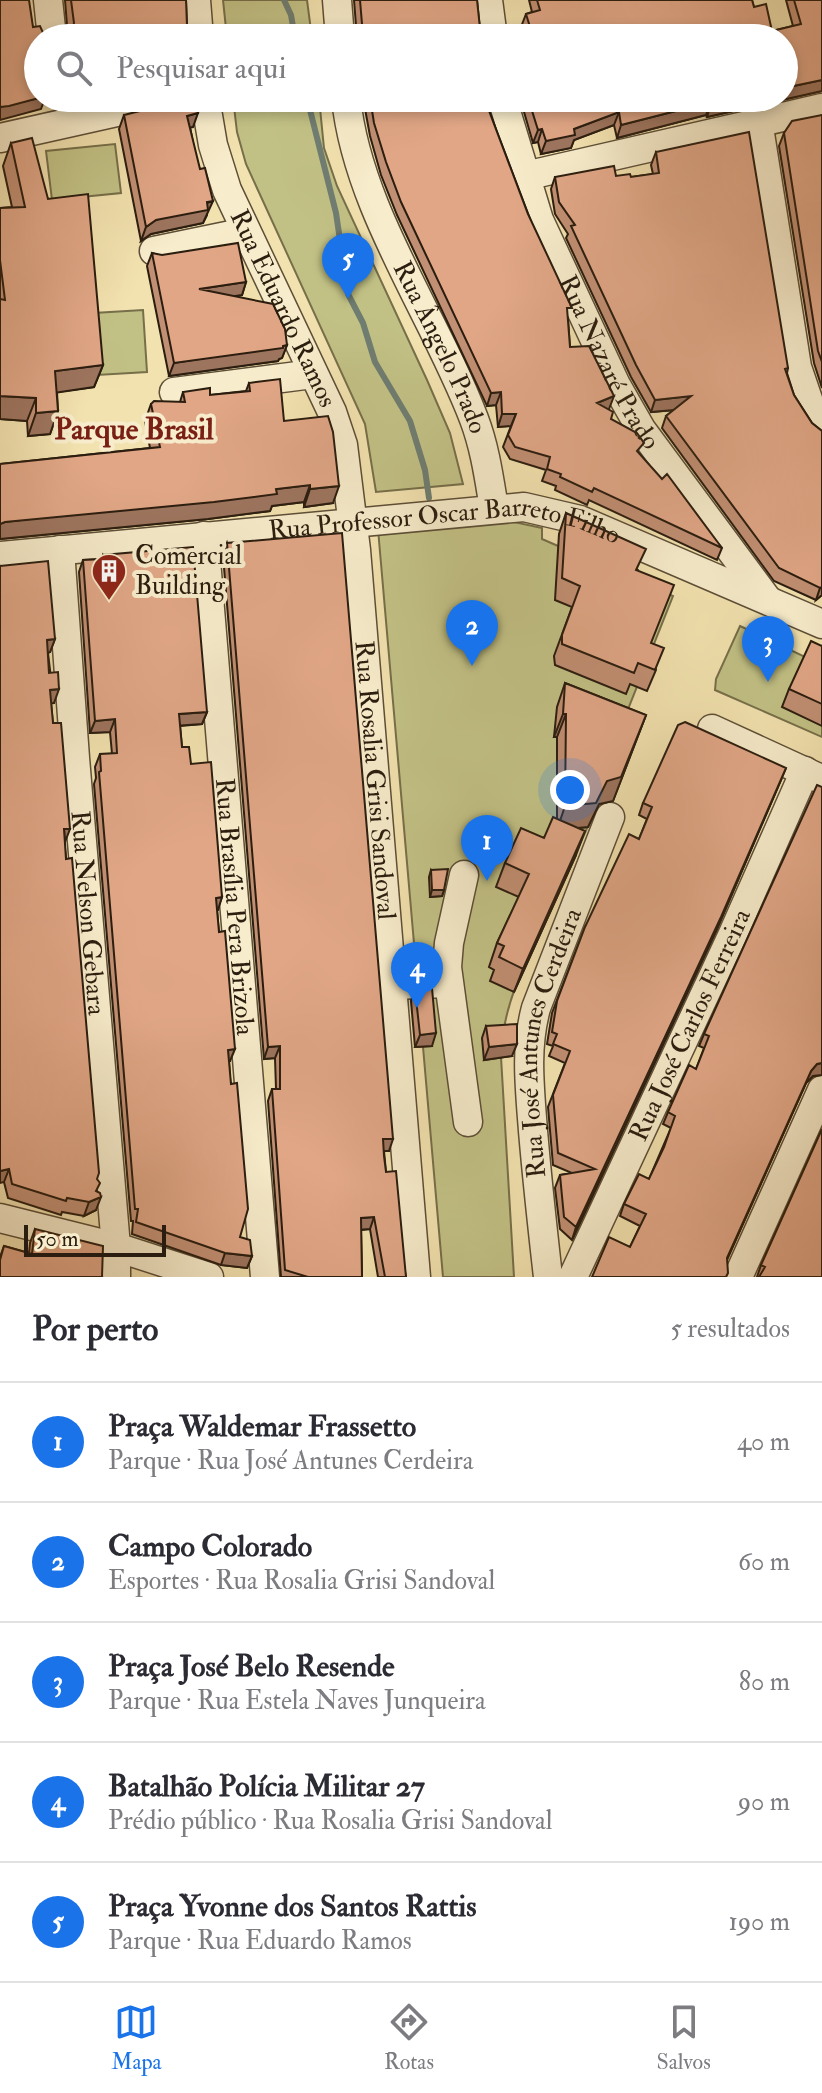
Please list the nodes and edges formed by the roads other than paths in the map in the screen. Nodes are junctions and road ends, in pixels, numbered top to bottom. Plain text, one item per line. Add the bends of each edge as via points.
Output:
1 (48, 0) edge
2 (196, 0) edge
3 (337, 0) edge
4 (488, 0) edge
5 (51, 24) edge
6 (198, 24) edge
7 (339, 24) edge
8 (491, 24) edge
9 (822, 108) edge
10 (58, 112) edge
11 (208, 112) edge
12 (348, 112) edge
13 (506, 112) edge
14 (758, 121) junction
15 (0, 138) edge
16 (525, 176) junction
17 (246, 232) junction
18 (154, 251) edge
19 (313, 374) junction
20 (174, 392) dead end
21 (822, 427) edge
22 (494, 508) junction
23 (353, 521) junction
24 (204, 536) junction
25 (60, 550) junction
26 (0, 556) edge
27 (768, 600) junction
28 (822, 624) edge
29 (712, 729) dead end
30 (813, 775) edge
31 (610, 817) dead end
32 (464, 875) dead end
33 (448, 983) junction
34 (392, 985) junction
35 (822, 1090) edge
36 (468, 1122) dead end
37 (0, 1218) edge
38 (116, 1247) junction
39 (116, 1277) edge
40 (209, 1277) edge
41 (265, 1277) edge
42 (416, 1277) edge
43 (548, 1277) edge
44 (573, 1277) edge
45 (738, 1277) edge

1 - 5 street
2 - 6 street
3 - 7 street
4 - 8 street
9 - 14 street
10 - 15 street
11 - 17 street, Rua Eduardo Ramos via 221,175
12 - 22 street, Rua Ângelo Prado via 377,207 476,422
13 - 16 street, Rua Nazaré Prado
14 - 16 street
14 - 21 street via 797,367
16 - 27 street, Rua Nazaré Prado via 550,245 626,404
17 - 18 street
17 - 19 street, Rua Eduardo Ramos
19 - 20 street
19 - 23 street, Rua Eduardo Ramos via 343,445
22 - 23 street, Rua Professor Oscar Barreto Filho
22 - 27 street, Rua Professor Oscar Barreto Filho via 534,508 580,520
23 - 24 street, Rua Professor Oscar Barreto Filho
23 - 34 street, Rua Rosalia Grisi Sandoval
24 - 25 street, Rua Professor Oscar Barreto Filho
24 - 41 street, Rua Brasília Pera Brizola
25 - 26 street, Rua Professor Oscar Barreto Filho
25 - 38 street, Rua Nelson Gebara
27 - 28 street, Rua Professor Oscar Barreto Filho
29 - 30 street
30 - 44 street, Rua José Carlos Ferreira
31 - 43 street, Rua José Antunes Cerdeira via 529,1034 533,1137
32 - 33 street via 449,943
33 - 34 street
33 - 36 street
34 - 42 street, Rua Rosalia Grisi Sandoval
35 - 45 street
37 - 38 street
38 - 39 street, Rua Nelson Gebara
38 - 40 street

